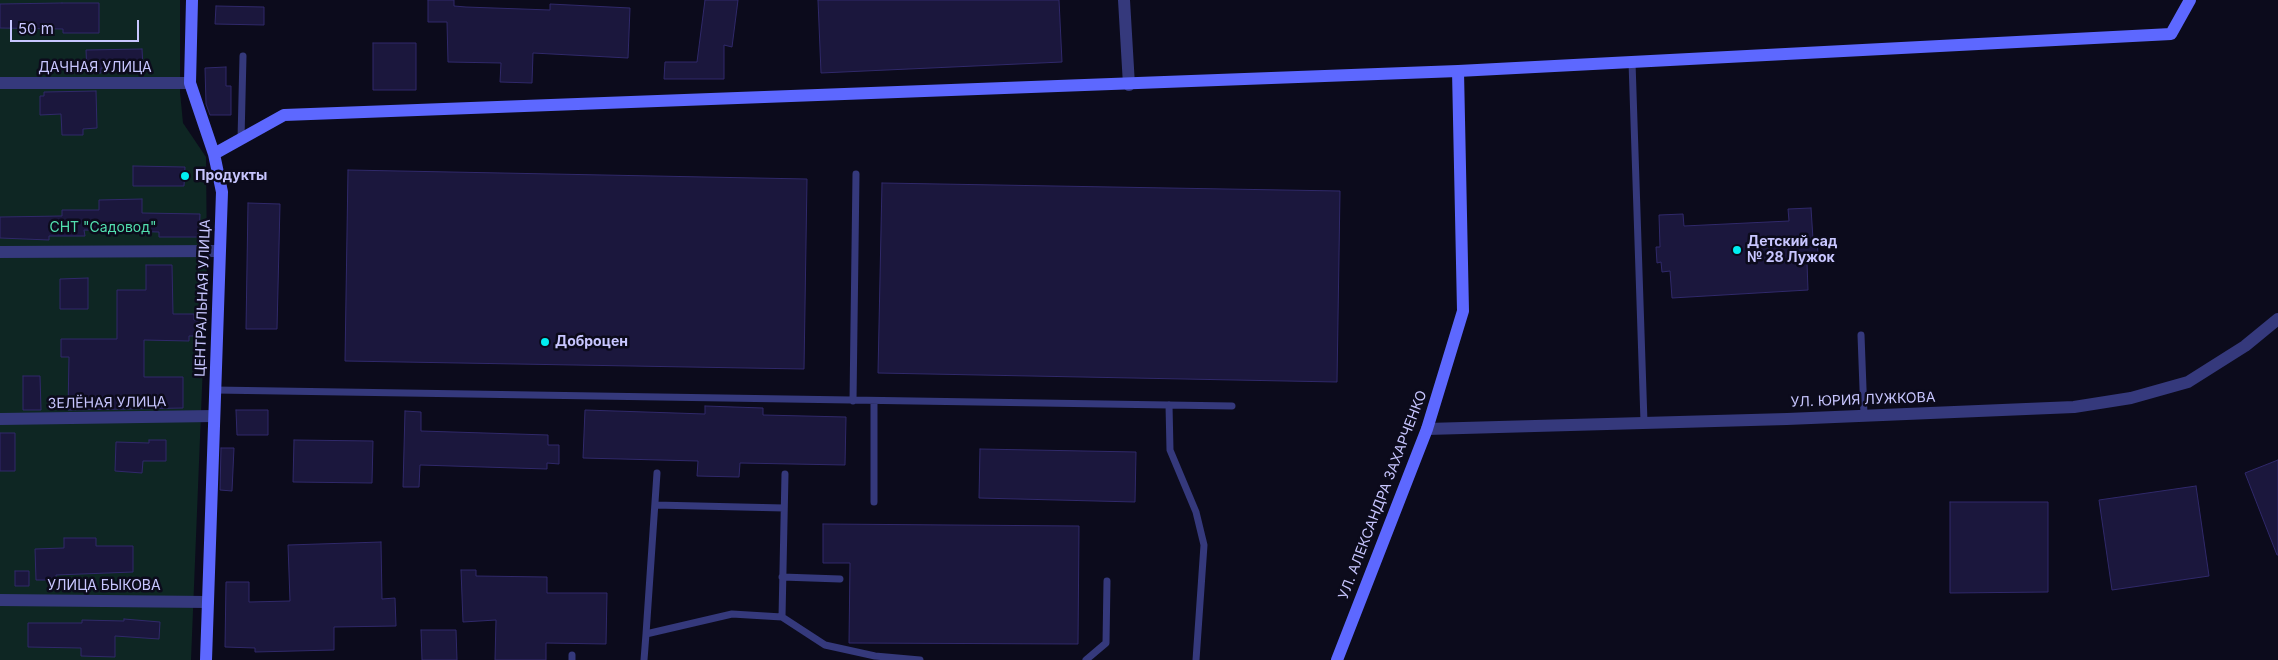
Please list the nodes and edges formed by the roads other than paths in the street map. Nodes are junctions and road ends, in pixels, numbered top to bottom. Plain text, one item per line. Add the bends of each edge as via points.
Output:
1 (192, 0) edge
2 (1124, 0) edge
3 (2190, 0) edge
4 (243, 56) dead end
5 (1632, 62) junction
6 (1458, 71) junction
7 (0, 83) edge
8 (190, 83) junction
9 (1129, 85) junction
10 (241, 139) junction
11 (214, 154) junction
12 (856, 174) dead end
13 (219, 251) junction
14 (0, 252) edge
15 (2278, 319) edge
16 (1861, 335) dead end
17 (215, 390) junction
18 (853, 401) junction
19 (874, 401) junction
20 (1169, 405) junction
21 (1232, 406) dead end
22 (1864, 415) junction
23 (214, 416) junction
24 (0, 420) edge
25 (1644, 422) junction
26 (1427, 429) junction
27 (657, 472) dead end
28 (785, 474) dead end
29 (874, 502) dead end
30 (655, 505) junction
31 (784, 508) junction
32 (782, 577) junction
33 (840, 579) dead end
34 (1107, 581) dead end
35 (0, 600) edge
36 (208, 602) junction
37 (782, 617) junction
38 (646, 634) junction
39 (206, 660) edge
40 (644, 660) edge
41 (920, 660) edge
42 (1086, 660) edge
43 (1196, 660) edge
44 (1337, 660) edge

1 - 8 street, ЦЕНТРАЛЬНАЯ УЛИЦА
2 - 9 street
3 - 5 street via 2171,34
4 - 10 lane
5 - 6 street
5 - 25 lane
6 - 9 street
6 - 26 street, УЛ. АЛЕКСАНДРА ЗАХАРЧЕНКО via 1463,311
7 - 8 street, ДАЧНАЯ УЛИЦА
8 - 11 street, ЦЕНТРАЛЬНАЯ УЛИЦА
9 - 10 street via 284,115
10 - 11 street
11 - 13 street, ЦЕНТРАЛЬНАЯ УЛИЦА via 222,192
12 - 18 lane
13 - 14 street
13 - 17 street, ЦЕНТРАЛЬНАЯ УЛИЦА
15 - 22 street, УЛ. ЮРИЯ ЛУЖКОВА via 2245,346 2188,382 2131,398 2074,407
16 - 22 lane
17 - 18 lane
17 - 23 street, ЦЕНТРАЛЬНАЯ УЛИЦА
18 - 19 lane
19 - 20 lane
19 - 29 lane
20 - 21 lane
20 - 43 lane via 1170,450 1196,512 1204,545
22 - 25 street, УЛ. ЮРИЯ ЛУЖКОВА
23 - 24 street, ЗЕЛЁНАЯ УЛИЦА
23 - 36 street, ЦЕНТРАЛЬНАЯ УЛИЦА
25 - 26 street, УЛ. ЮРИЯ ЛУЖКОВА
26 - 44 street, УЛ. АЛЕКСАНДРА ЗАХАРЧЕНКО
27 - 30 lane
28 - 31 lane
30 - 31 lane
30 - 38 lane
31 - 32 lane
32 - 33 lane
32 - 37 lane
34 - 42 lane via 1106,644
35 - 36 street, УЛИЦА БЫКОВА
36 - 39 street, ЦЕНТРАЛЬНАЯ УЛИЦА
37 - 38 lane via 732,614
37 - 41 lane via 825,645 875,656
38 - 40 lane

